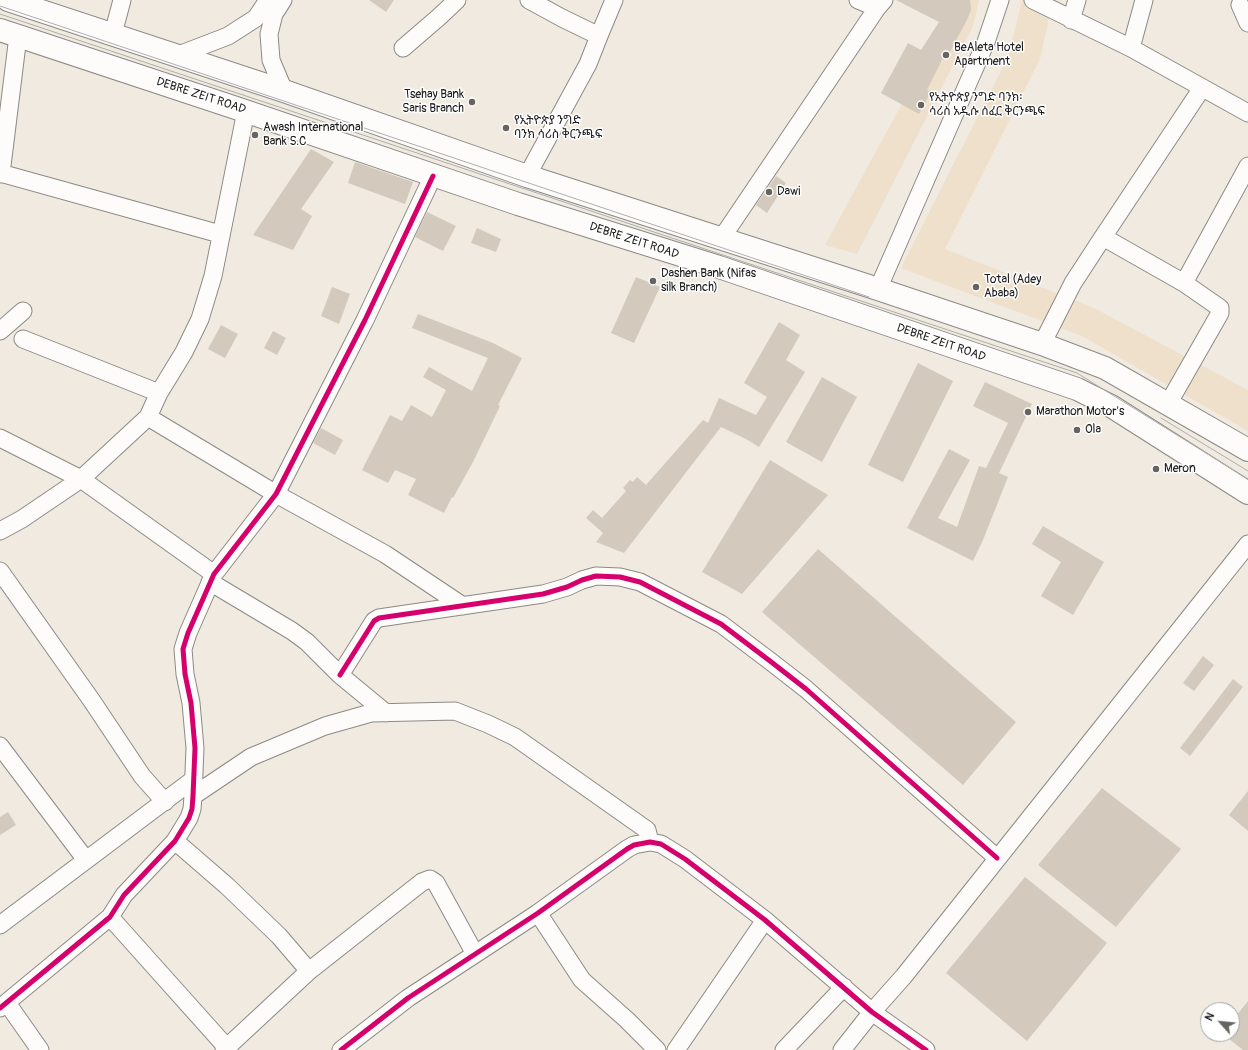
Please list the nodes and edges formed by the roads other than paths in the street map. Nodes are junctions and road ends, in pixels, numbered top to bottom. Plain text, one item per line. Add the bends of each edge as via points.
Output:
1 (8, 0) edge
2 (122, 0) edge
3 (268, 0) edge
4 (283, 0) edge
5 (456, 0) edge
6 (529, 0) edge
7 (614, 0) edge
8 (858, 0) edge
9 (1000, 0) edge
10 (1033, 0) edge
11 (1077, 0) edge
12 (1144, 0) edge
13 (880, 4) edge
14 (1240, 5) dead end
15 (1071, 20) junction
16 (1248, 23) edge
17 (9, 33) edge
18 (113, 34) junction
19 (599, 36) junction
20 (403, 48) dead end
21 (1131, 48) junction
22 (176, 56) junction
23 (1202, 88) junction
24 (284, 91) junction
25 (246, 111) junction
26 (1248, 113) edge
27 (1248, 166) edge
28 (1, 173) edge
29 (433, 176) junction
30 (527, 176) junction
31 (220, 234) junction
32 (1104, 236) junction
33 (721, 239) junction
34 (1184, 283) junction
35 (878, 289) junction
36 (23, 311) dead end
37 (0, 331) edge
38 (23, 340) dead end
39 (1042, 344) junction
40 (159, 393) junction
41 (1168, 404) junction
42 (148, 417) junction
43 (0, 438) edge
44 (1248, 450) edge
45 (81, 478) junction
46 (1248, 493) edge
47 (276, 494) junction
48 (0, 531) edge
49 (1248, 544) edge
50 (0, 572) edge
51 (212, 578) junction
52 (463, 606) junction
53 (340, 675) junction
54 (386, 713) junction
55 (0, 746) edge
56 (194, 787) junction
57 (165, 802) junction
58 (175, 841) junction
59 (650, 842) junction
60 (997, 858) junction
61 (86, 860) junction
62 (538, 913) junction
63 (110, 917) junction
64 (765, 920) junction
65 (0, 925) edge
66 (475, 954) junction
67 (309, 971) junction
68 (844, 987) junction
69 (4, 1006) edge
70 (872, 1012) junction
71 (227, 1049) edge
72 (345, 1049) edge
73 (40, 1050) edge
74 (657, 1050) edge
75 (676, 1050) edge
76 (784, 1050) edge
77 (842, 1050) edge
78 (926, 1050) edge

1 - 18 main road
2 - 18 street
3 - 22 street via 256,18 228,36
4 - 24 street via 274,14 269,34 271,60
5 - 20 street
6 - 19 street
7 - 19 street
8 - 13 street
9 - 35 street via 986,42
10 - 15 street
11 - 15 street
12 - 21 street
13 - 33 street
14 - 16 street
15 - 21 street
17 - 25 main road, DEBRE ZEIT ROAD
17 - 28 street
18 - 22 main road
19 - 30 street via 588,64
21 - 23 street
22 - 24 main road
23 - 26 street
23 - 32 street
24 - 30 main road
25 - 29 main road, DEBRE ZEIT ROAD
25 - 31 street
27 - 34 street
28 - 31 street
29 - 46 main road, DEBRE ZEIT ROAD via 719,267 1077,389 1111,406
29 - 47 street via 362,326
30 - 33 main road
31 - 40 street via 213,276 200,319
32 - 34 street
32 - 39 street via 1073,283
33 - 35 main road
34 - 41 street via 1215,303 1220,308 1220,313
35 - 39 main road
36 - 37 street
38 - 40 street
39 - 41 main road via 1106,368
40 - 42 street
41 - 44 main road
42 - 45 street
42 - 47 street
43 - 45 street
45 - 48 street via 22,519
45 - 51 street
47 - 51 street
47 - 52 street via 385,554
49 - 60 street
50 - 57 street via 142,776
51 - 53 street via 307,642
51 - 56 street via 183,649 195,748
52 - 53 street via 379,618
52 - 60 street via 544,594 596,576 620,577 640,582 721,624 770,661 806,689
53 - 54 street
54 - 56 street via 371,713 288,740
54 - 59 street via 455,711 515,737 647,830
55 - 61 street
56 - 57 street
56 - 58 street via 189,818
57 - 61 street
58 - 63 street via 124,895
58 - 67 street via 279,936
59 - 62 street via 626,849
59 - 64 street via 660,844 680,856
60 - 70 street via 904,976
61 - 65 street
62 - 66 street
62 - 74 street via 582,980
63 - 69 street
63 - 71 street
64 - 68 street
64 - 75 street
66 - 67 street via 436,882 430,879 422,882
66 - 72 street via 408,998
67 - 71 street
68 - 70 street
68 - 76 street
69 - 73 street
70 - 77 street
70 - 78 street

